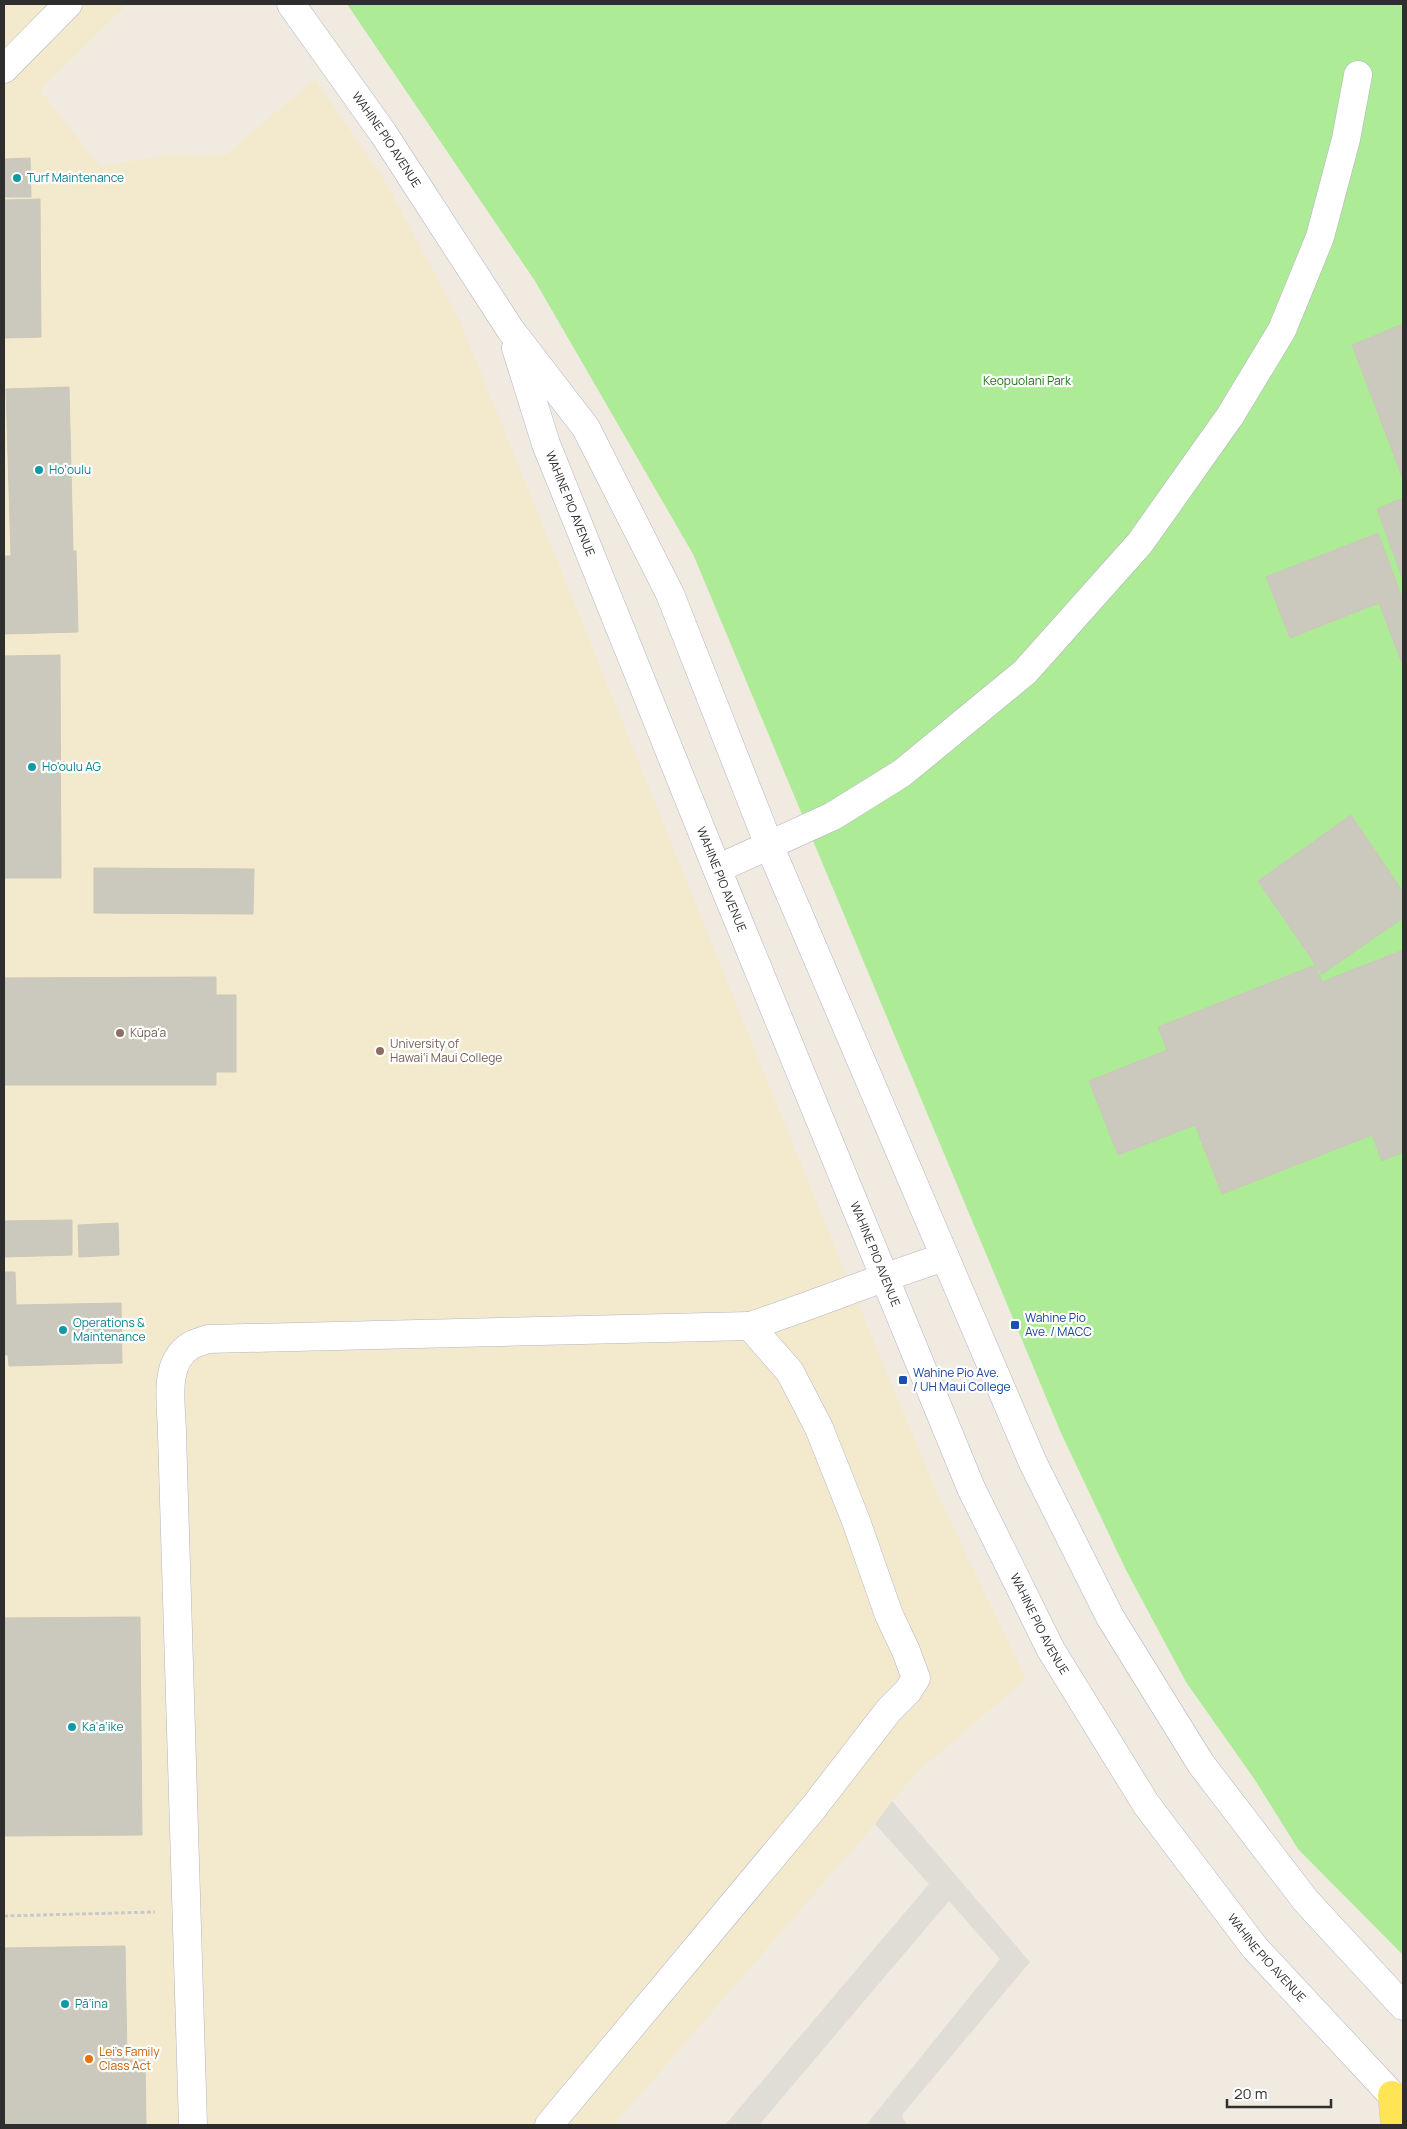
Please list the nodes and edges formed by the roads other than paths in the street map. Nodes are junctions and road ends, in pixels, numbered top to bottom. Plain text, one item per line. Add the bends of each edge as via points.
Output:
1 (68, 4) edge
2 (291, 4) edge
3 (4, 69) edge
4 (1358, 75) dead end
5 (510, 329) junction
6 (769, 845) junction
7 (717, 869) junction
8 (945, 1257) junction
9 (885, 1277) junction
10 (750, 1326) junction
11 (1403, 2006) edge
12 (1398, 2100) edge
13 (193, 2125) edge
14 (549, 2125) edge
15 (1395, 2125) edge

1 - 3 street
2 - 5 street, WAHINE PIO AVENUE via 383,133
4 - 6 street via 1346,139 1320,237 1282,330 1230,416 1140,543 1025,672 902,774 833,816
5 - 6 street, WAHINE PIO AVENUE via 586,428 670,594
5 - 7 street, WAHINE PIO AVENUE via 546,444
6 - 7 street
6 - 8 street, WAHINE PIO AVENUE
7 - 9 street, WAHINE PIO AVENUE
8 - 9 street
8 - 11 street, WAHINE PIO AVENUE via 1033,1463 1110,1617 1201,1764 1306,1901
9 - 10 street
9 - 12 street, WAHINE PIO AVENUE via 972,1488 1051,1650 1141,1796 1255,1948
10 - 13 street via 208,1339 190,1346 178,1357 171,1373 172,1434
10 - 14 street via 790,1372 819,1428 916,1678 814,1807
12 - 15 main road

